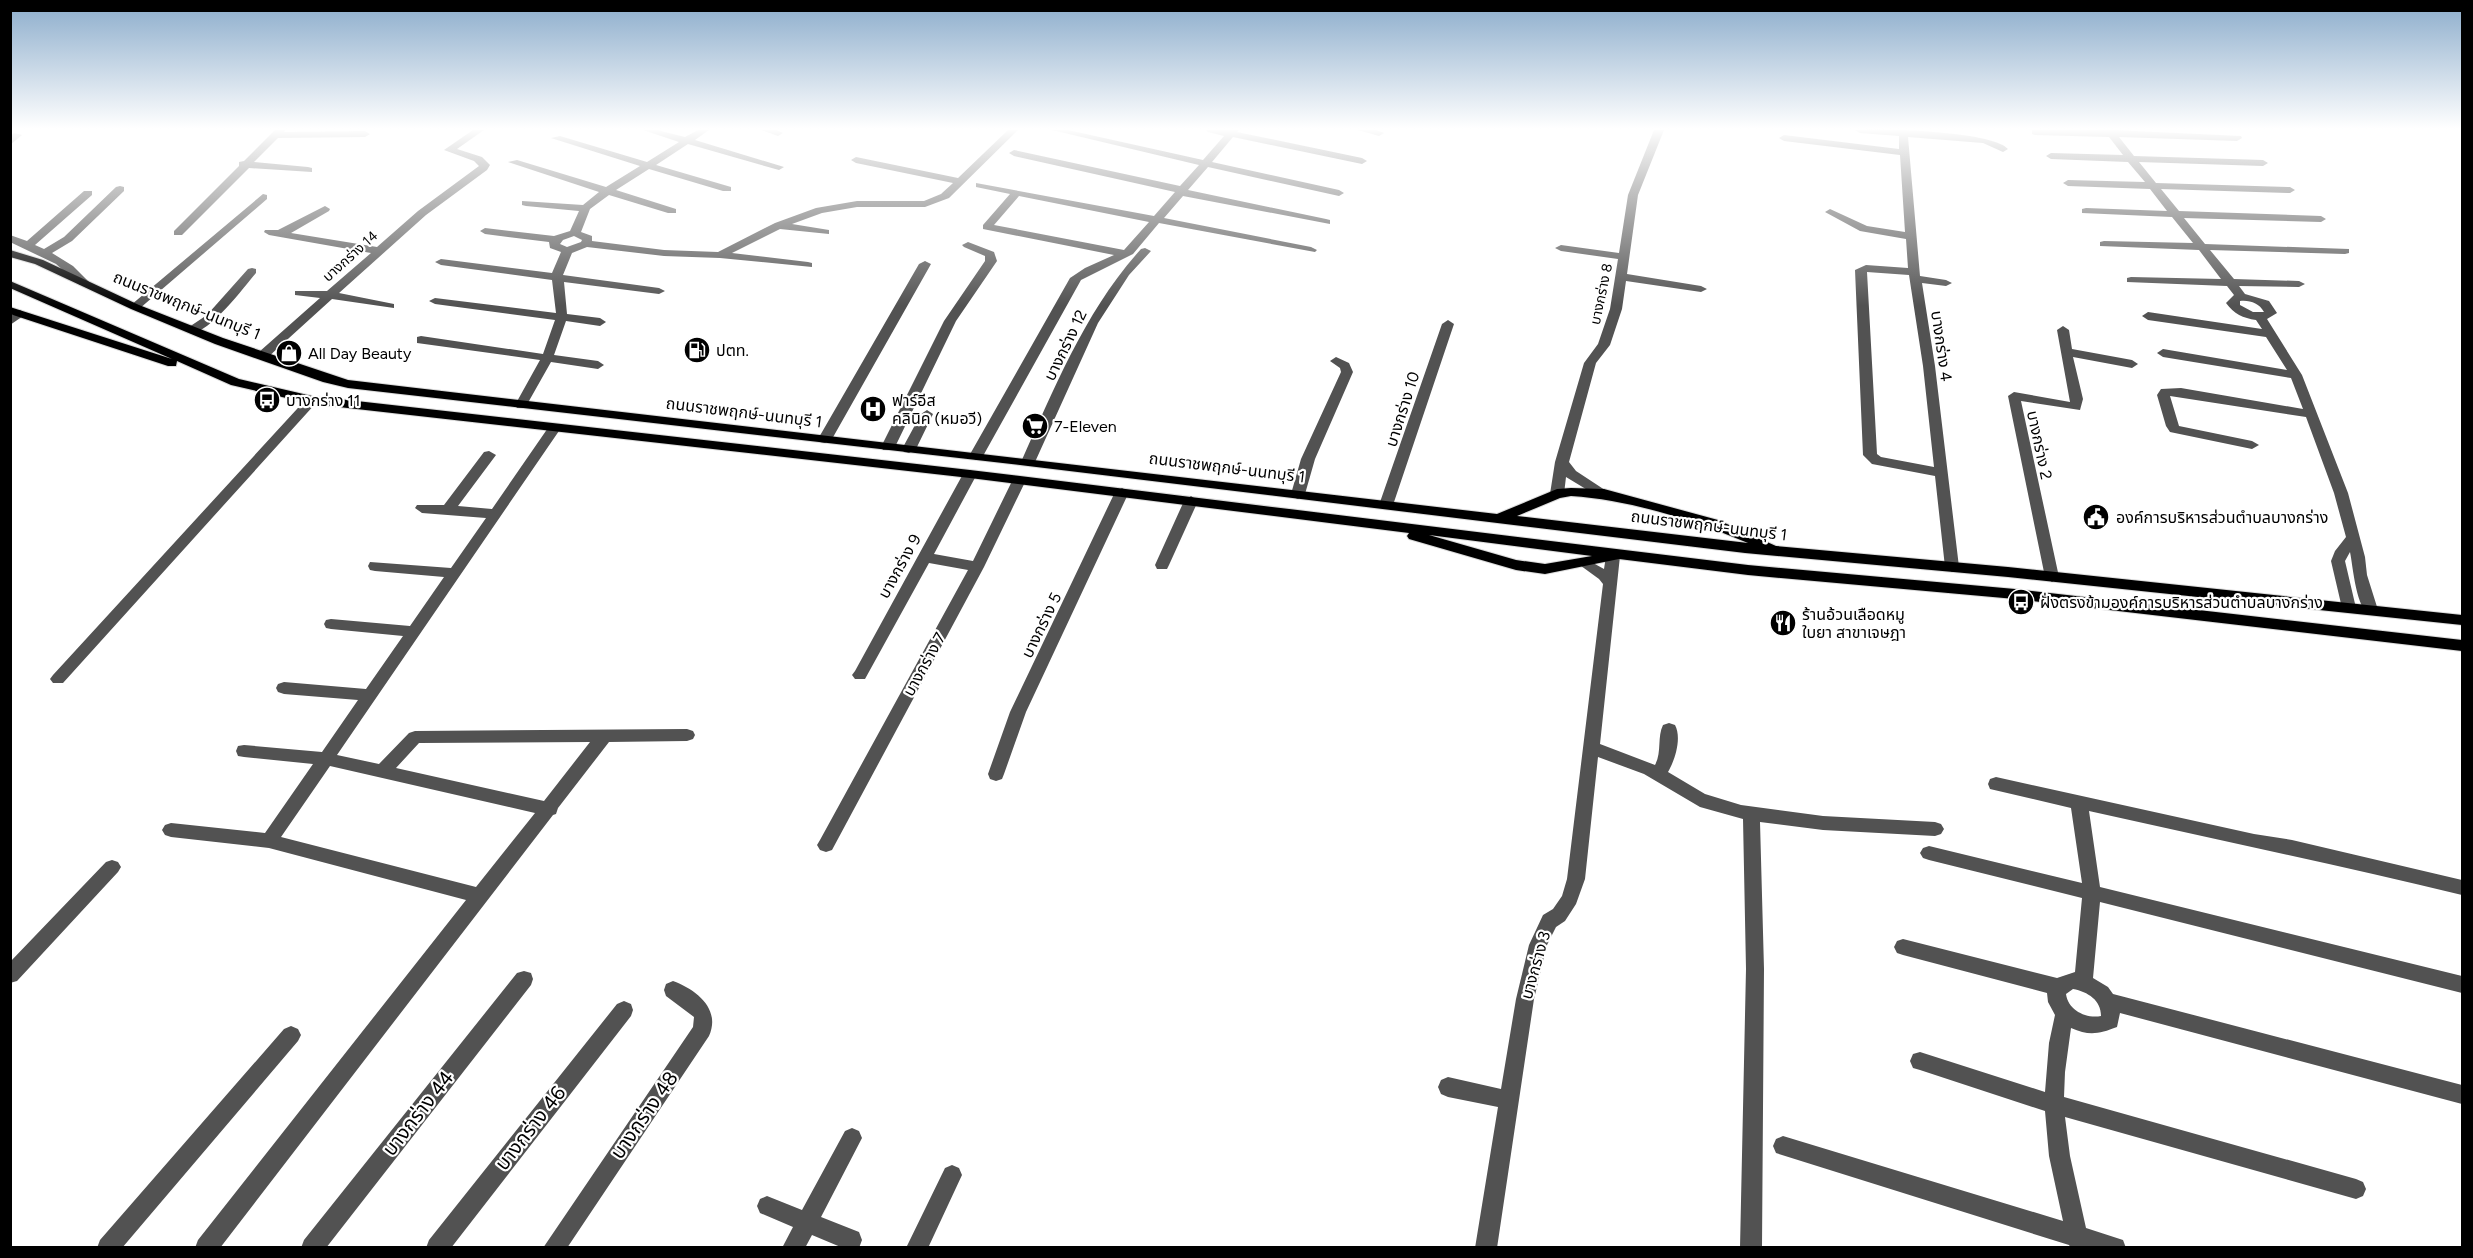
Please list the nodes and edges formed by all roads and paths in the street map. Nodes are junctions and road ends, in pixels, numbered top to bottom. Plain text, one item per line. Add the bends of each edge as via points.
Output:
1 (120, 189) dead end
2 (220, 189) edge
3 (455, 189) edge
4 (604, 189) edge
5 (952, 189) edge
6 (1000, 189) edge
7 (1171, 189) edge
8 (1183, 189) edge
9 (1320, 189) edge
10 (1636, 189) edge
11 (1908, 189) edge
12 (2154, 189) edge
13 (2245, 189) edge
14 (608, 190) junction
15 (2290, 190) dead end
16 (1181, 191) junction
17 (1017, 192) junction
18 (88, 193) dead end
19 (1339, 193) dead end
20 (263, 197) dead end
21 (526, 202) dead end
22 (585, 208) junction
23 (325, 209) dead end
24 (672, 211) dead end
25 (2086, 212) dead end
26 (1830, 213) dead end
27 (2175, 215) junction
28 (1157, 219) junction
29 (2321, 219) dead end
30 (1326, 222) dead end
31 (779, 225) junction
32 (485, 231) dead end
33 (825, 232) dead end
34 (178, 233) dead end
35 (575, 233) junction
36 (1911, 236) junction
37 (10, 238) edge
38 (556, 240) junction
39 (586, 244) junction
40 (2104, 244) dead end
41 (968, 245) dead end
42 (28, 246) junction
43 (2199, 246) junction
44 (10, 247) edge
45 (1561, 248) dead end
46 (567, 250) junction
47 (1311, 250) dead end
48 (378, 251) junction
49 (1144, 251) dead end
50 (2345, 251) dead end
51 (10, 253) edge
52 (1126, 254) junction
53 (720, 255) junction
54 (1624, 257) junction
55 (41, 258) junction
56 (441, 262) dead end
57 (925, 264) dead end
58 (808, 265) dead end
59 (252, 271) dead end
60 (1915, 276) junction
61 (1622, 277) junction
62 (557, 278) junction
63 (2131, 280) dead end
64 (1946, 283) dead end
65 (2229, 283) junction
66 (2299, 284) dead end
67 (10, 285) edge
68 (1701, 289) dead end
69 (659, 291) dead end
70 (299, 292) dead end
71 (329, 295) junction
72 (435, 301) dead end
73 (390, 306) dead end
74 (135, 307) junction
75 (14, 315) edge
76 (2148, 316) dead end
77 (561, 317) junction
78 (600, 322) dead end
79 (1448, 324) dead end
80 (193, 330) junction
81 (2063, 330) dead end
82 (2271, 334) junction
83 (421, 340) dead end
84 (2066, 352) junction
85 (2163, 352) dead end
86 (263, 355) junction
87 (547, 358) junction
88 (1336, 361) dead end
89 (2132, 364) dead end
90 (598, 365) dead end
91 (2295, 375) junction
92 (235, 382) junction
93 (312, 399) junction
94 (521, 405) junction
95 (927, 414) dead end
96 (2309, 414) junction
97 (555, 428) junction
98 (825, 439) junction
99 (2252, 445) dead end
100 (888, 447) junction
101 (909, 449) junction
102 (489, 455) dead end
103 (976, 456) junction
104 (1028, 462) junction
105 (1562, 462) junction
106 (1940, 473) junction
107 (970, 474) junction
108 (1019, 480) junction
109 (1122, 492) junction
110 (1298, 494) junction
111 (1557, 494) junction
112 (1604, 494) junction
113 (1191, 501) junction
114 (1386, 505) junction
115 (422, 508) dead end
116 (448, 510) junction
117 (495, 514) junction
118 (1499, 518) junction
119 (1363, 522) junction
120 (2353, 538) junction
121 (1780, 552) junction
122 (1617, 555) junction
123 (925, 557) junction
124 (1584, 563) junction
125 (1162, 565) dead end
126 (375, 566) dead end
127 (977, 567) junction
128 (1952, 567) junction
129 (454, 573) junction
130 (2052, 577) junction
131 (1610, 585) junction
132 (2349, 608) junction
133 (2371, 610) junction
134 (2463, 620) edge
135 (331, 624) dead end
136 (414, 632) junction
137 (2463, 646) edge
138 (860, 675) dead end
139 (58, 679) dead end
140 (284, 688) dead end
141 (369, 695) junction
142 (1669, 729) dead end
143 (605, 735) junction
144 (687, 735) dead end
145 (1590, 748) junction
146 (244, 751) dead end
147 (326, 759) junction
148 (383, 771) junction
149 (996, 774) dead end
150 (1658, 774) junction
151 (1996, 784) dead end
152 (2079, 802) junction
153 (550, 809) junction
154 (1751, 814) junction
155 (1935, 829) dead end
156 (171, 830) dead end
157 (269, 840) junction
158 (826, 844) dead end
159 (1929, 853) dead end
160 (112, 867) dead end
161 (2463, 887) edge
162 (2092, 891) junction
163 (479, 896) junction
164 (1904, 947) dead end
165 (10, 975) edge
166 (524, 979) dead end
167 (2084, 982) junction
168 (2463, 985) edge
169 (2058, 987) junction
170 (674, 990) dead end
171 (2108, 1001) junction
172 (624, 1010) dead end
173 (2065, 1014) junction
174 (291, 1035) dead end
175 (1920, 1061) dead end
176 (1448, 1087) dead end
177 (2463, 1095) edge
178 (1509, 1100) junction
179 (2053, 1104) junction
180 (852, 1138) dead end
181 (1783, 1146) dead end
182 (952, 1174) dead end
183 (2356, 1189) dead end
184 (767, 1206) dead end
185 (807, 1222) junction
186 (851, 1240) dead end
187 (2079, 1241) edge
188 (108, 1248) edge
189 (206, 1248) edge
190 (312, 1248) edge
191 (437, 1248) edge
192 (554, 1248) edge
193 (793, 1248) edge
194 (917, 1248) edge
195 (1486, 1248) edge
196 (1751, 1248) edge
197 (2115, 1248) edge

1 - 55 street via 68,239
2 - 34 street
3 - 48 street, บางกร่าง 14
4 - 14 street
5 - 31 street via 925,204 834,207
6 - 17 street
7 - 16 street
8 - 16 street
9 - 19 street
10 - 54 street, บางกร่าง 8
11 - 36 street, บางกร่าง 4
12 - 27 street
13 - 15 street
14 - 22 street
14 - 24 street
16 - 28 street
16 - 30 street
17 - 28 street
17 - 52 street via 987,227
18 - 42 street
20 - 74 street
21 - 22 street
22 - 35 street
23 - 48 street via 274,233
25 - 27 street
26 - 36 street via 1864,229
27 - 29 street
27 - 43 street
28 - 47 street
28 - 52 street
31 - 33 street
31 - 53 street
32 - 38 street
35 - 38 street
35 - 39 street via 588,238
36 - 60 street, บางกร่าง 4
37 - 42 street
38 - 46 street via 557,249
39 - 46 street
39 - 53 street
40 - 43 street
41 - 100 street via 990,254 991,261 950,321
42 - 55 street
43 - 50 street
43 - 65 street
44 - 55 main road
45 - 54 street
46 - 62 street
48 - 71 street, บางกร่าง 14
49 - 104 street, บางกร่าง 12 via 1116,285 1085,336
51 - 55 main road, ถนนราชพฤกษ์-นนทบุรี 1
52 - 103 street via 1088,268 1076,278
53 - 58 street
54 - 61 street, บางกร่าง 8
55 - 74 main road, ถนนราชพฤกษ์-นนทบุรี 1
56 - 62 street
57 - 98 street
59 - 80 street via 211,317
60 - 64 street
60 - 106 street, บางกร่าง 4
60 - 106 street via 1861,270 1870,455 1877,461
61 - 68 street
61 - 105 street, บางกร่าง 8 via 1612,325 1604,345 1590,363
62 - 69 street
62 - 77 street
63 - 65 street
65 - 66 street
65 - 82 street via 2242,297 2233,300 2234,307 2260,317
67 - 92 main road
70 - 71 street
71 - 73 street
71 - 86 street, บางกร่าง 14
72 - 77 street
74 - 80 main road, ถนนราชพฤกษ์-นนทบุรี 1
75 - 92 main road
76 - 82 street
77 - 78 street
77 - 87 street
79 - 114 street, บางกร่าง 10
80 - 86 main road, ถนนราชพฤกษ์-นนทบุรี 1
81 - 84 street
82 - 91 street
83 - 87 street
84 - 89 street
84 - 130 street, บางกร่าง 2 via 2076,407 2014,396
85 - 91 street
86 - 94 main road, ถนนราชพฤกษ์-นนทบุรี 1 via 348,384
87 - 90 street
87 - 94 street
88 - 110 street via 1347,372 1326,414
91 - 96 street
92 - 93 main road
93 - 97 main road
93 - 139 street
94 - 98 main road, ถนนราชพฤกษ์-นนทบุรี 1
95 - 101 street
96 - 99 street via 2181,392 2163,395 2175,429
96 - 120 street via 2341,493
97 - 107 main road
97 - 117 street
98 - 100 main road, ถนนราชพฤกษ์-นนทบุรี 1
100 - 101 main road, ถนนราชพฤกษ์-นนทบุรี 1
101 - 103 main road, ถนนราชพฤกษ์-นนทบุรี 1
102 - 116 street
103 - 104 main road, ถนนราชพฤกษ์-นนทบุรี 1
104 - 110 main road, ถนนราชพฤกษ์-นนทบุรี 1
105 - 111 street, บางกร่าง 8
105 - 112 street via 1576,479
106 - 128 street, บางกร่าง 4
107 - 108 main road
107 - 123 street, บางกร่าง 9
108 - 109 main road
108 - 127 street, บางกร่าง 7
109 - 113 main road
109 - 149 street, บางกร่าง 5 via 1018,712
110 - 114 main road, ถนนราชพฤกษ์-นนทบุรี 1
111 - 112 main road
111 - 118 main road
112 - 121 main road via 1731,529
113 - 119 main road
113 - 125 street
114 - 118 main road, ถนนราชพฤกษ์-นนทบุรี 1
115 - 116 street
116 - 117 street
117 - 129 street
118 - 121 main road, ถนนราชพฤกษ์-นนทบุรี 1
119 - 122 main road
119 - 124 main road via 1516,565 1545,569
120 - 132 street via 2338,561
120 - 133 street
121 - 128 main road, ถนนราชพฤกษ์-นนทบุรี 1
122 - 124 main road
122 - 131 street, บางกร่าง 3
122 - 137 main road via 2015,594
123 - 127 street
123 - 138 street, บางกร่าง 9
124 - 131 street via 1604,575
126 - 129 street
127 - 158 street, บางกร่าง 7
128 - 130 main road, ถนนราชพฤกษ์-นนทบุรี 1
129 - 136 street
130 - 132 main road, ถนนราชพฤกษ์-นนทบุรี 1
131 - 145 street, บางกร่าง 3
132 - 133 main road, ถนนราชพฤกษ์-นนทบุรี 1
133 - 134 main road, ถนนราชพฤกษ์-นนทบุรี 1
135 - 136 street
136 - 141 street
140 - 141 street
141 - 147 street
142 - 150 street via 1667,759
143 - 144 street
143 - 148 street via 415,737
143 - 153 street
145 - 150 street
145 - 178 street, บางกร่าง 3 via 1576,879 1570,899 1549,921 1538,945
146 - 147 street
147 - 148 street
147 - 157 street
148 - 153 street
150 - 154 street via 1711,805
151 - 152 street
152 - 161 street
152 - 162 street
153 - 163 street
154 - 155 street
154 - 196 street via 1755,969
156 - 157 street
157 - 163 street
159 - 162 street
160 - 165 street
162 - 167 street
162 - 168 street
163 - 189 street
164 - 169 street
166 - 190 street, บางกร่าง 44
167 - 169 street via 2073,980
167 - 171 street
169 - 173 street via 2055,995
170 - 192 street, บางกร่าง 48 via 703,1014 706,1021 702,1030
171 - 173 street via 2110,1021 2102,1027 2076,1023
171 - 177 street
172 - 191 street, บางกร่าง 46
173 - 179 street via 2056,1046
174 - 188 street
175 - 179 street
176 - 178 street
178 - 195 street, บางกร่าง 3
179 - 183 street
179 - 187 street
180 - 185 street
181 - 187 street
182 - 194 street
184 - 185 street
185 - 186 street
185 - 193 street
187 - 197 street

